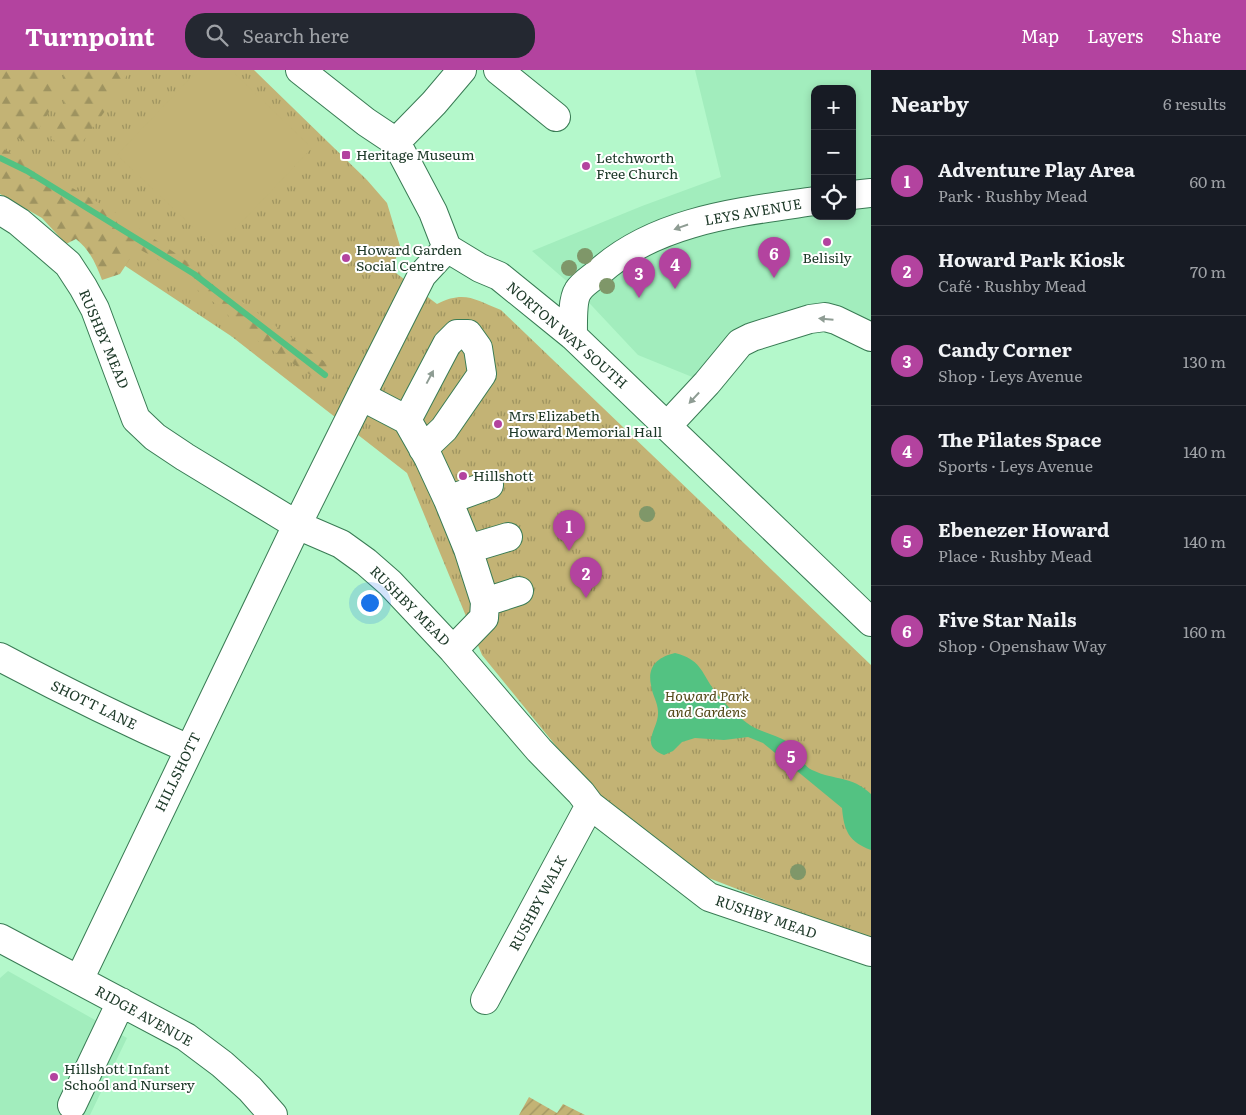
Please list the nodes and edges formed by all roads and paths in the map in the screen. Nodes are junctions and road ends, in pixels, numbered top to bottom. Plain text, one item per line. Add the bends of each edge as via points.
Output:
1 (300, 70) edge
2 (462, 70) edge
3 (498, 70) edge
4 (556, 117) dead end
5 (396, 142) junction
6 (871, 193) edge
7 (856, 195) edge
8 (811, 202) edge
9 (0, 210) edge
10 (447, 248) junction
11 (573, 336) junction
12 (871, 337) edge
13 (361, 396) junction
14 (407, 420) junction
15 (667, 426) junction
16 (423, 449) junction
17 (488, 485) dead end
18 (448, 500) junction
19 (297, 525) junction
20 (508, 537) dead end
21 (468, 549) junction
22 (519, 591) dead end
23 (484, 610) junction
24 (871, 622) edge
25 (454, 650) junction
26 (0, 657) edge
27 (189, 749) junction
28 (590, 805) junction
29 (0, 938) edge
30 (871, 952) edge
31 (79, 980) junction
32 (485, 1000) dead end
33 (121, 1002) junction
34 (72, 1105) dead end
35 (273, 1115) edge

1 - 5 street
2 - 5 street
3 - 4 street
5 - 10 street via 433,212
6 - 7 street
8 -> 11 street, LEYS AVENUE via 698,221 638,245 610,261 578,291
9 - 19 street, RUSHBY MEAD via 68,264 83,287 95,309 136,419 185,458
10 - 11 street, NORTON WAY SOUTH via 500,276
10 - 13 street, HILLSHOTT via 422,275
11 - 15 street, NORTON WAY SOUTH
12 -> 15 street via 825,317 752,337 740,344
13 - 14 street
13 - 19 street, HILLSHOTT
14 - 16 street
14 -> 16 street via 447,344 457,334 468,334 478,348 482,374 444,429
15 - 24 street, NORTON WAY SOUTH
16 - 18 street
17 - 18 street
18 - 21 street
19 - 25 street, RUSHBY MEAD via 341,544 366,562
19 - 27 street, HILLSHOTT
20 - 21 street
21 - 23 street
22 - 23 street
23 - 25 street
25 - 28 street, RUSHBY MEAD
26 - 27 street, SHOTT LANE
27 - 31 street, HILLSHOTT
28 - 30 street, RUSHBY MEAD via 709,897
28 - 32 street, RUSHBY WALK
29 - 31 street, RIDGE AVENUE
31 - 33 street, RIDGE AVENUE
33 - 34 street
33 - 35 street, RIDGE AVENUE via 201,1048 250,1089

